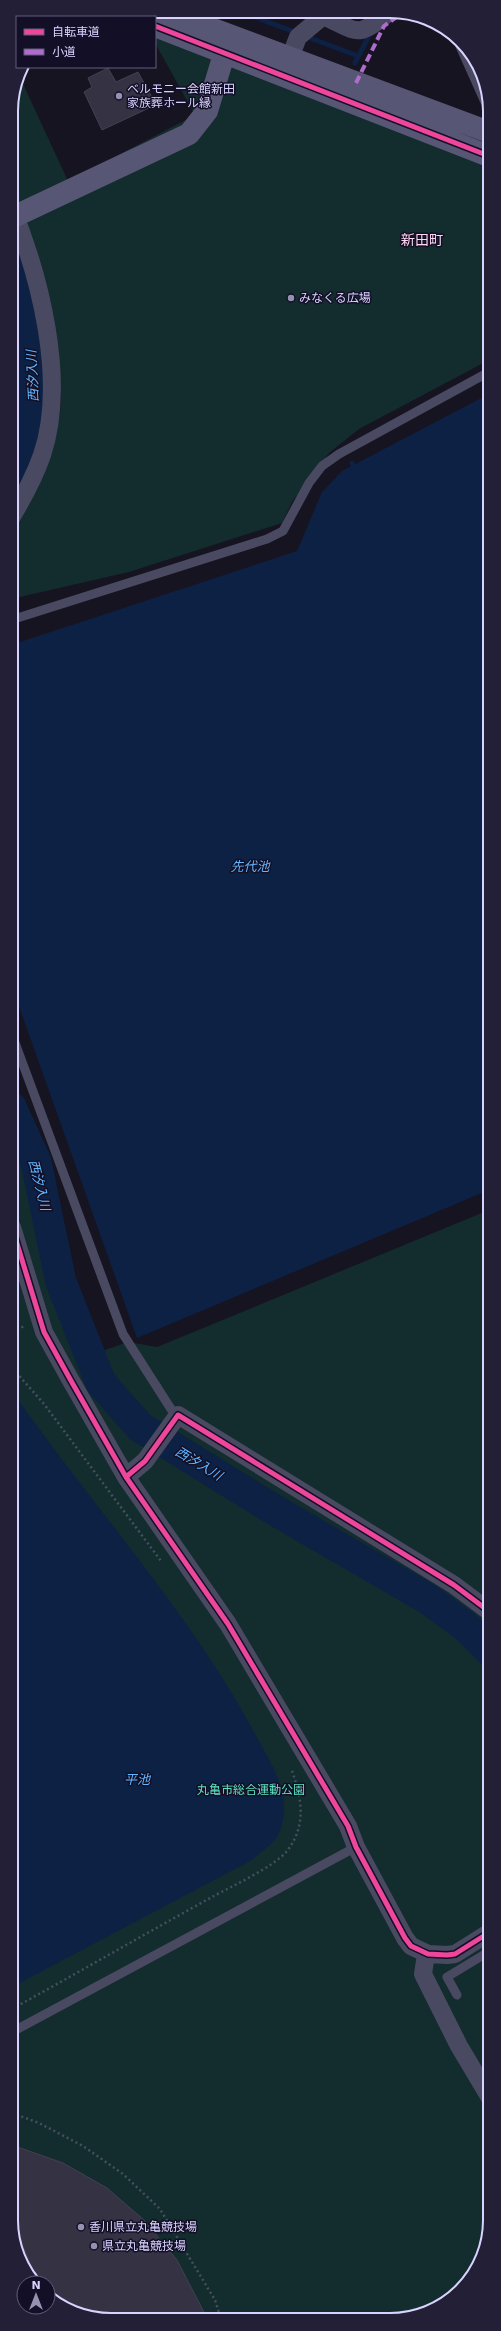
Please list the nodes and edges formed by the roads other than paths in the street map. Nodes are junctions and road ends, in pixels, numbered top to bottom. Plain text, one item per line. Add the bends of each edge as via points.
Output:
1 (177, 18) edge
2 (321, 18) edge
3 (328, 18) edge
4 (382, 18) edge
5 (156, 26) edge
6 (227, 46) junction
7 (286, 68) junction
8 (483, 130) edge
9 (483, 153) edge
10 (18, 211) edge
11 (18, 229) edge
12 (483, 375) edge
13 (18, 506) edge
14 (18, 618) edge
15 (18, 1048) edge
16 (18, 1247) edge
17 (178, 1415) junction
18 (126, 1476) junction
19 (483, 1607) edge
20 (356, 1847) junction
21 (483, 1936) edge
22 (426, 1954) junction
23 (483, 1955) edge
24 (457, 1995) dead end
25 (18, 2029) edge
26 (483, 2086) edge

1 - 6 street
2 - 7 street via 302,33
3 - 4 street via 357,31 367,30
5 - 6 street
6 - 7 street
6 - 10 street via 207,111 189,134
7 - 8 street
7 - 9 street
11 - 13 street via 43,307 53,375 48,428 42,454 31,483
12 - 14 lane via 339,454 322,466 283,531 259,542
15 - 17 lane via 123,1334 171,1409
16 - 18 street via 44,1332
17 - 18 street via 145,1461
17 - 19 street via 454,1585
18 - 20 street via 228,1624 348,1826
20 - 22 street via 405,1938 411,1946
20 - 25 lane
21 - 22 street via 455,1954
22 - 26 street via 423,1974 459,2046
23 - 24 lane via 447,1977

